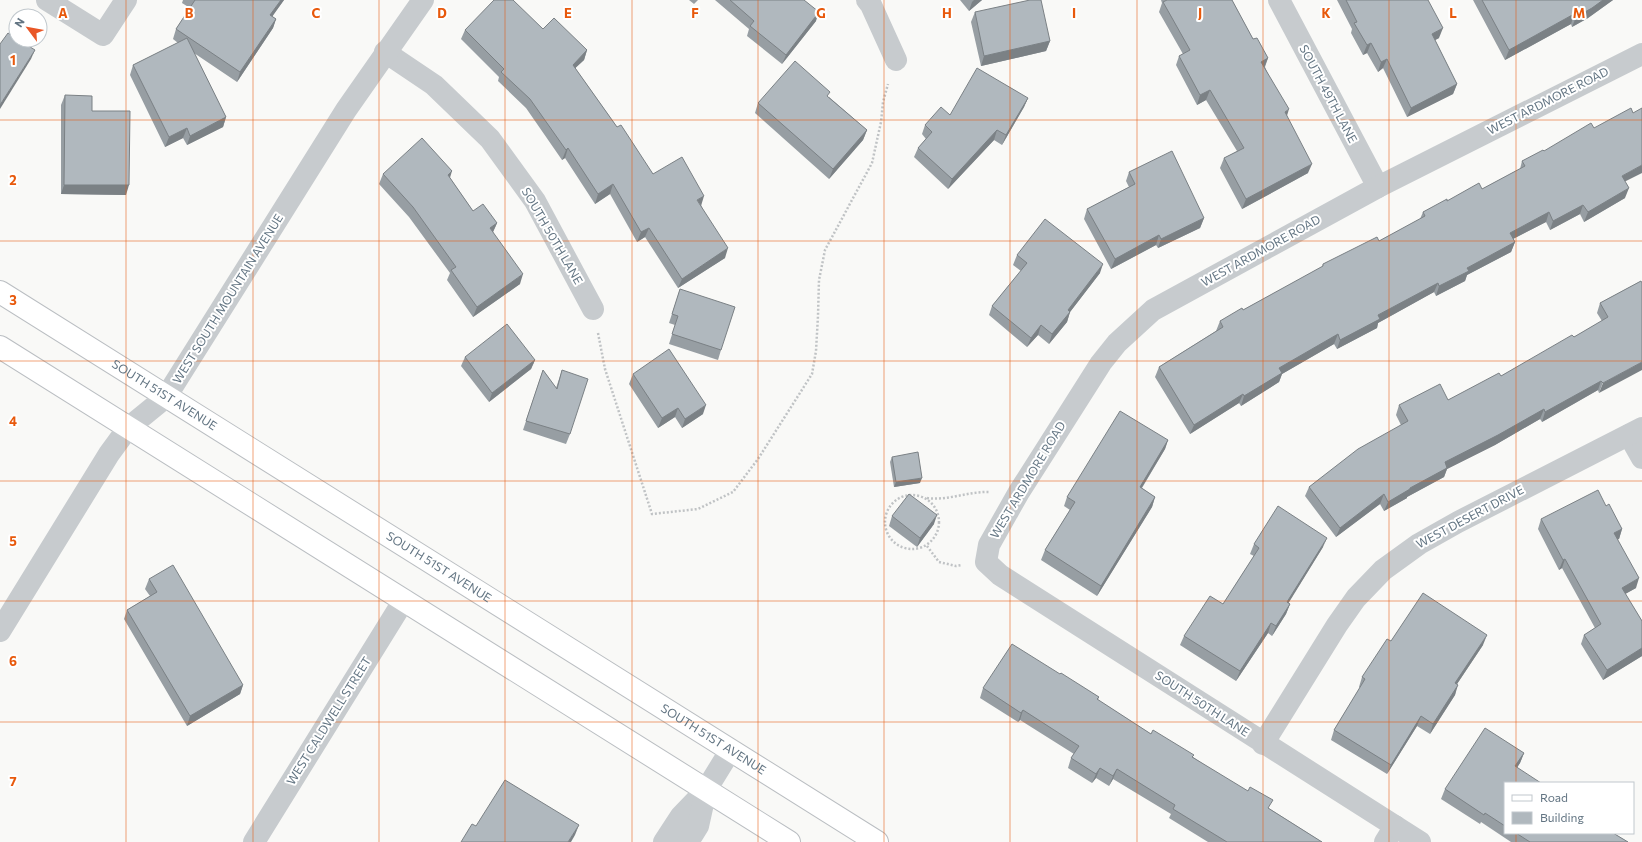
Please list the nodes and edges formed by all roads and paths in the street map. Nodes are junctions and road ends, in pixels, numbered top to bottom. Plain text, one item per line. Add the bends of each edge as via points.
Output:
1 (47, 0) edge
2 (126, 0) edge
3 (424, 0) edge
4 (867, 0) edge
5 (1279, 0) edge
6 (385, 52) junction
7 (1642, 54) edge
8 (896, 60) joint
9 (1378, 187) junction
10 (0, 292) edge
11 (594, 309) joint
12 (0, 347) edge
13 (166, 397) junction
14 (128, 428) junction
15 (1636, 431) edge
16 (1642, 458) edge
17 (1019, 492) junction
18 (925, 498) junction
19 (927, 546) junction
20 (986, 562) junction
21 (404, 600) junction
22 (0, 631) edge
23 (1263, 744) junction
24 (730, 751) junction
25 (706, 790) junction
26 (1390, 834) edge
27 (254, 842) edge
28 (664, 842) edge
29 (688, 842) edge
30 (789, 842) edge
31 (877, 842) edge
32 (1420, 842) edge

1 - 2 street via 103,35
3 - 6 street, WEST SOUTH MOUNTAIN AVENUE
4 - 8 street
5 - 9 street, SOUTH 49TH LANE
6 - 11 street, SOUTH 50TH LANE via 434,85 490,140 535,201
6 - 13 street, WEST SOUTH MOUNTAIN AVENUE
7 - 9 street, WEST ARDMORE ROAD
8 - 11 path via 883,102 872,163 825,250 819,280 818,323 812,374 758,459 733,492 698,509 652,514 605,369
9 - 17 street, WEST ARDMORE ROAD via 1148,314 1117,343 1101,363
10 - 13 main road, SOUTH 51ST AVENUE
12 - 14 main road
13 - 14 street, WEST SOUTH MOUNTAIN AVENUE
13 - 24 main road, SOUTH 51ST AVENUE
14 - 21 main road
14 - 22 street, WEST SOUTH MOUNTAIN AVENUE
15 - 16 street
15 - 23 street, WEST DESERT DRIVE via 1439,533 1383,570 1356,598 1337,625
17 - 18 path via 981,492 937,499
17 - 20 street, WEST ARDMORE ROAD via 988,545
18 - 19 path via 939,513 940,523 934,540
18 - 19 path via 913,494 899,498 891,504 885,518 886,530 890,539 897,545 906,549
19 - 20 path via 939,562 956,566
20 - 23 street, SOUTH 50TH LANE via 1000,575
21 - 25 main road
21 - 27 street, WEST CALDWELL STREET
23 - 26 street, SOUTH 50TH LANE
24 - 25 street
24 - 31 main road, SOUTH 51ST AVENUE
25 - 28 street via 681,816
25 - 29 street via 698,826
25 - 30 main road
26 - 32 street, SOUTH 50TH LANE

